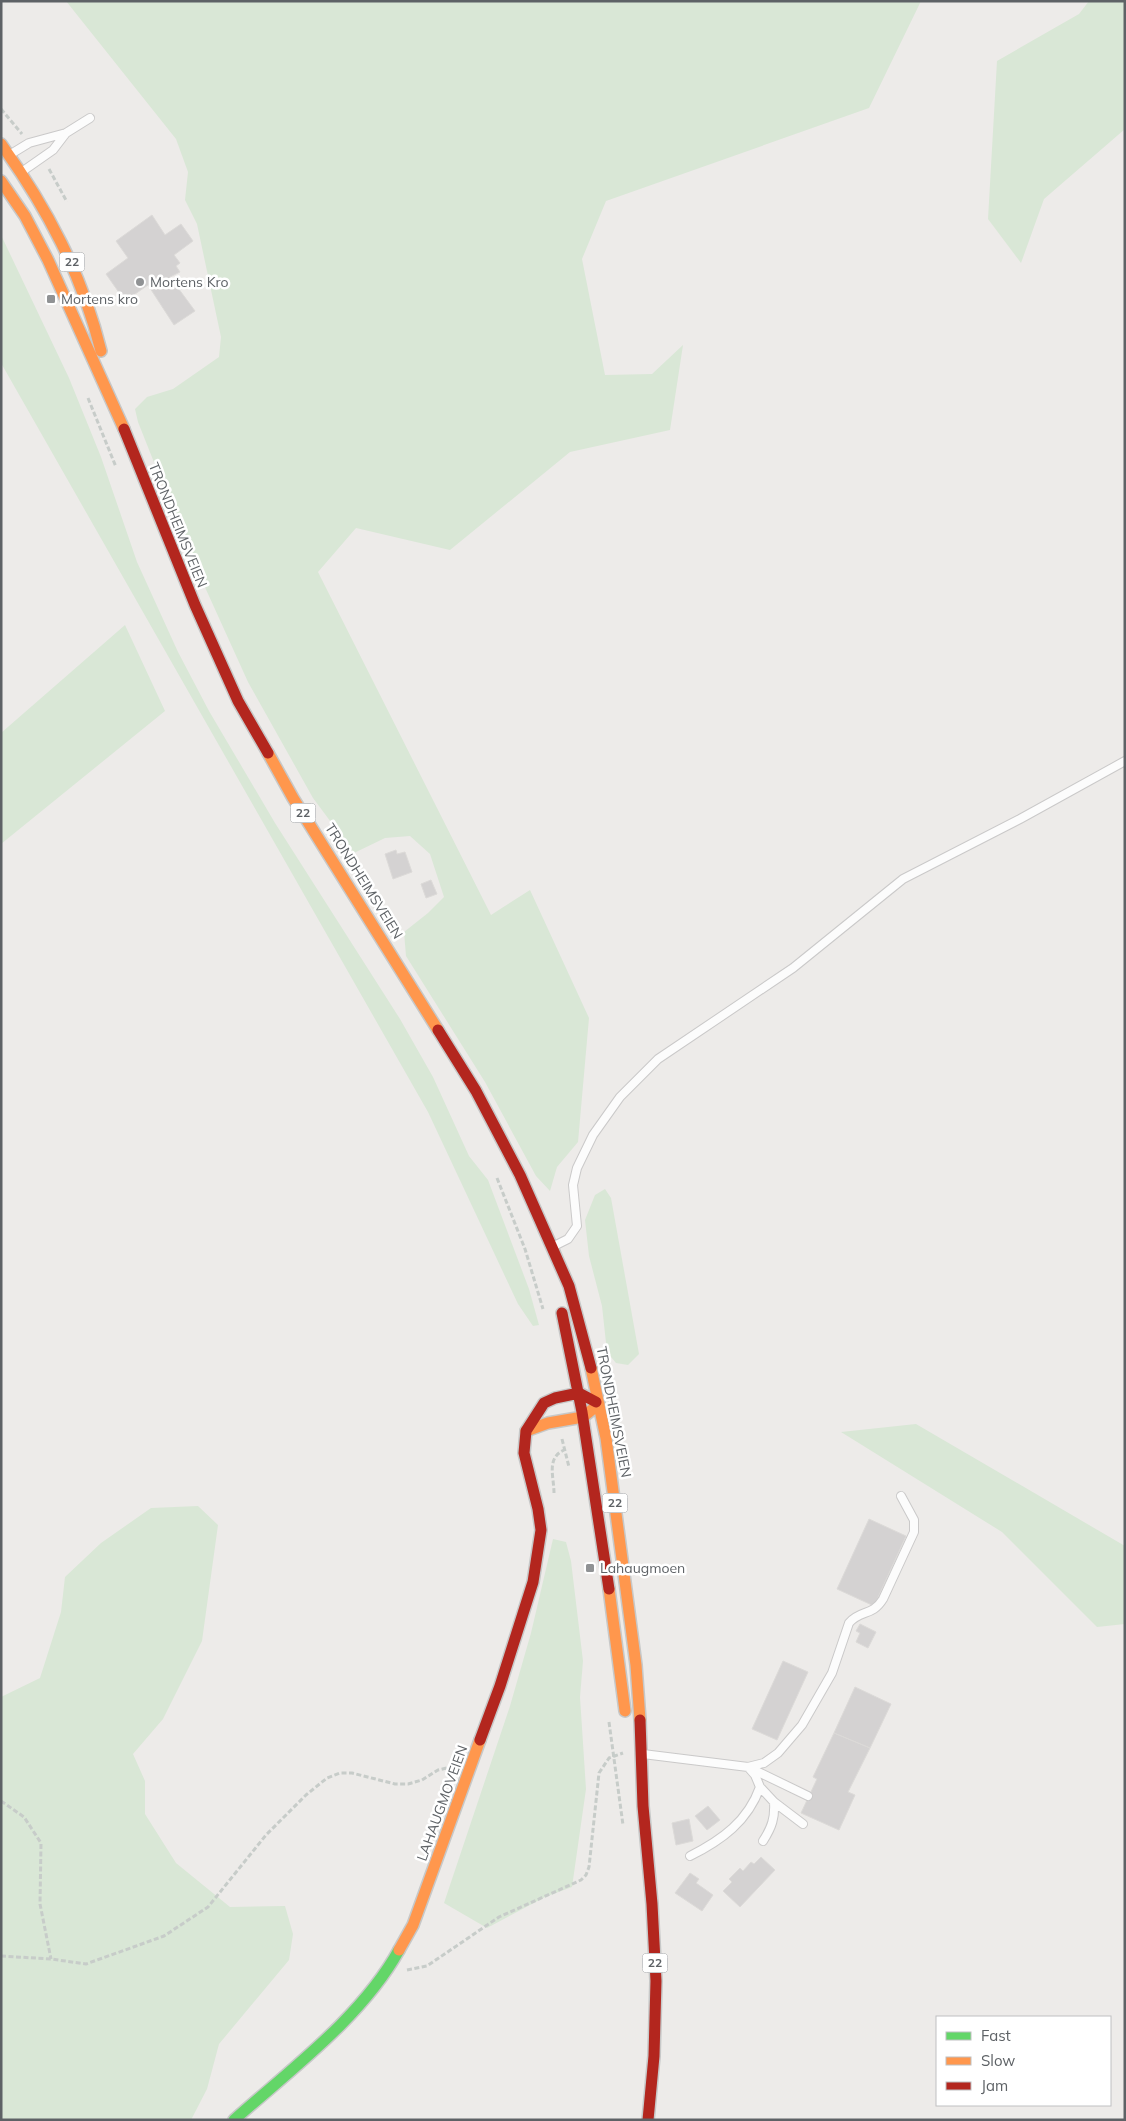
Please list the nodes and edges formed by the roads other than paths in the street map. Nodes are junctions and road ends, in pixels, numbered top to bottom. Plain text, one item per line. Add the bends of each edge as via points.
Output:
1 (90, 118) dead end
2 (66, 133) junction
3 (1, 144) edge
4 (5, 159) edge
5 (21, 172) junction
6 (1, 174) edge
7 (1, 181) edge
8 (110, 394) junction
9 (1125, 761) edge
10 (548, 1249) junction
11 (553, 1277) dead end
12 (560, 1304) dead end
13 (579, 1393) junction
14 (599, 1404) junction
15 (583, 1417) junction
16 (526, 1431) junction
17 (901, 1496) dead end
18 (626, 1724) dead end
19 (634, 1750) junction
20 (748, 1767) junction
21 (760, 1786) junction
22 (808, 1796) dead end
23 (774, 1802) junction
24 (803, 1824) dead end
25 (763, 1841) dead end
26 (690, 1856) dead end
27 (234, 2120) edge
28 (648, 2120) edge

1 - 2 lane
2 - 4 lane via 29,143
2 - 5 lane via 53,150
3 - 4 main road, TRONDHEIMSVEIEN / 22
4 - 5 main road, TRONDHEIMSVEIEN / 22
5 - 6 lane
5 - 8 main road, TRONDHEIMSVEIEN / 22 via 56,228 80,283
7 - 8 main road, TRONDHEIMSVEIEN / 22 via 48,260
8 - 10 main road, TRONDHEIMSVEIEN / 22 via 198,613 238,701 293,798 476,1091 507,1148 536,1212
9 - 10 lane via 903,879 793,968 658,1059 620,1097 594,1135 577,1168 573,1185 577,1226 568,1239
10 - 11 main road, TRONDHEIMSVEIEN / 22
10 - 14 main road, TRONDHEIMSVEIEN / 22 via 572,1294
12 - 13 main road, 22
13 - 14 main road
13 - 15 main road, 22
13 - 16 main road, LAHAUGMOVEIEN via 544,1403
14 - 15 main road
14 - 19 main road, TRONDHEIMSVEIEN / 22 via 632,1627
15 - 16 main road via 548,1423
15 - 18 main road, 22
16 - 27 main road, LAHAUGMOVEIEN via 524,1453 540,1518 537,1562 516,1641 421,1905 405,1941 370,1992 349,2016
17 - 20 lane via 914,1520 914,1532 878,1608 854,1617 849,1623 832,1673 802,1724 778,1753 764,1763
19 - 20 lane
19 - 28 main road, TRONDHEIMSVEIEN / 22 via 643,1806 656,1981
20 - 21 lane
20 - 22 lane
21 - 23 lane
21 - 26 lane via 744,1818 714,1844
23 - 24 lane
23 - 25 lane via 775,1816

